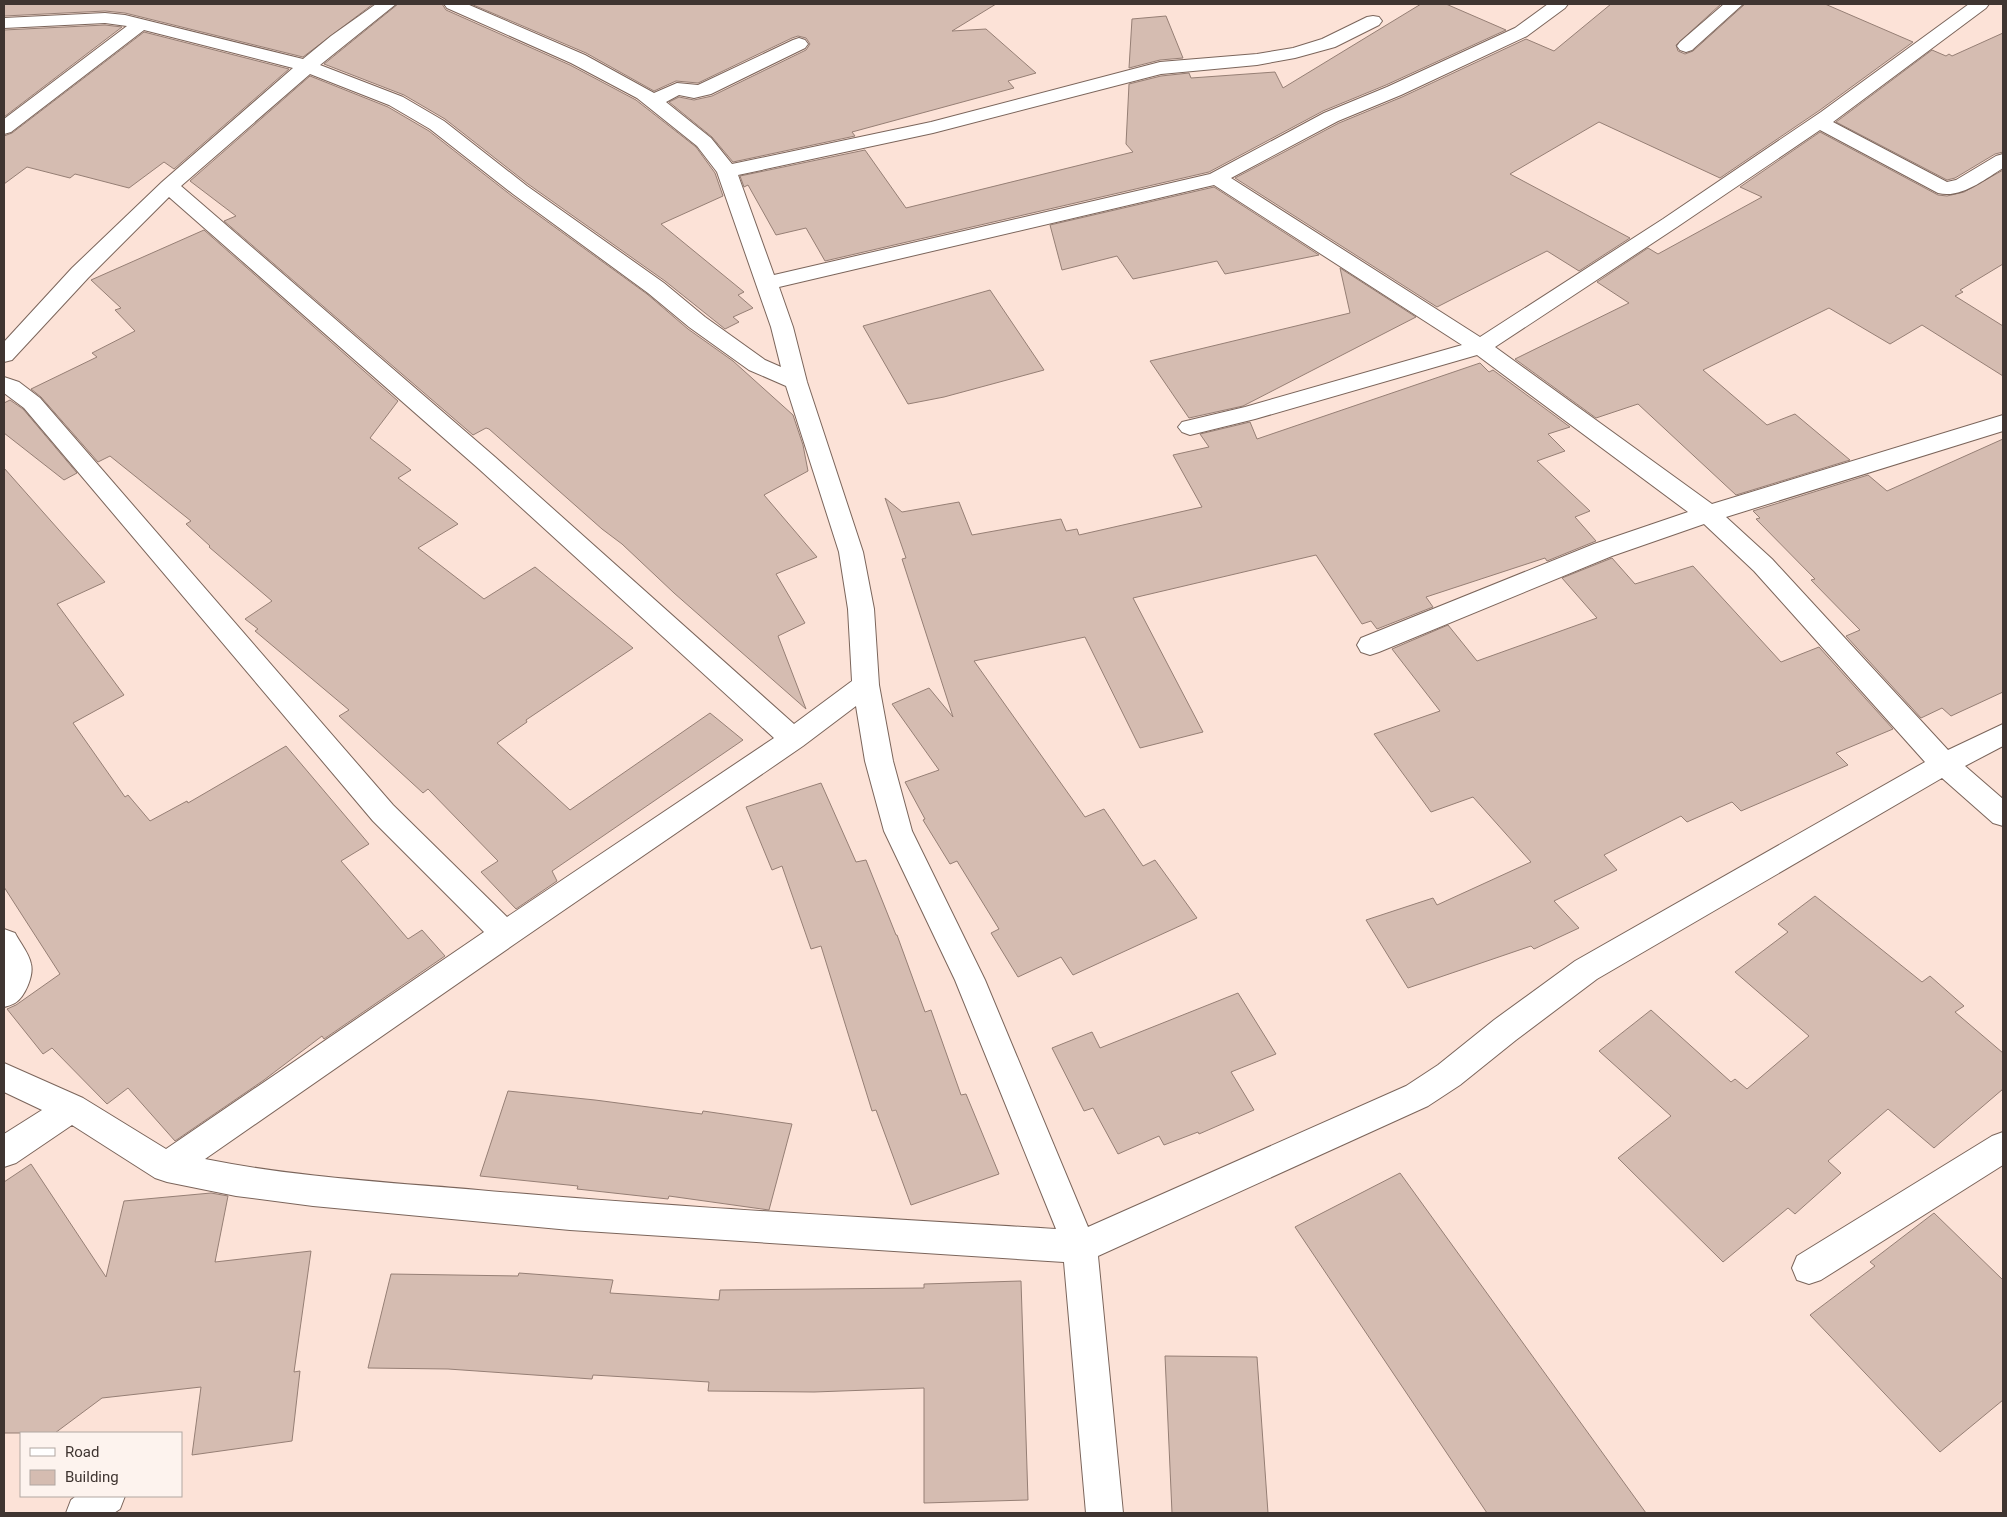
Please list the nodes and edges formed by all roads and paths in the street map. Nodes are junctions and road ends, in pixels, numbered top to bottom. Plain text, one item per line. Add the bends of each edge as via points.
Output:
1 (387, 4) edge
2 (453, 4) edge
3 (1559, 4) edge
4 (1734, 4) edge
5 (1980, 4) edge
6 (1373, 21) dead end
7 (4, 23) edge
8 (140, 25) junction
9 (799, 44) dead end
10 (1686, 46) dead end
11 (307, 66) junction
12 (653, 101) junction
13 (1819, 122) junction
14 (4, 128) edge
15 (2003, 160) edge
16 (727, 171) junction
17 (1217, 178) junction
18 (169, 186) junction
19 (767, 283) junction
20 (1480, 347) junction
21 (4, 355) edge
22 (796, 382) junction
23 (4, 384) edge
24 (2003, 422) edge
25 (1190, 427) dead end
26 (1708, 514) junction
27 (1370, 645) dead end
28 (866, 685) junction
29 (2003, 734) edge
30 (793, 739) junction
31 (1944, 764) junction
32 (2003, 815) edge
33 (505, 934) junction
34 (4, 942) edge
35 (4, 994) edge
36 (4, 1077) edge
37 (72, 1108) junction
38 (2003, 1146) edge
39 (4, 1152) edge
40 (167, 1168) junction
41 (1080, 1247) junction
42 (1809, 1268) dead end
43 (106, 1497) edge
44 (84, 1513) edge
45 (1105, 1513) edge

1 - 11 street
2 - 12 street via 578,58
3 - 17 street via 1521,32 1331,117
4 - 10 street
5 - 13 street
6 - 16 street via 1313,48 1278,56 1160,68 932,127
7 - 8 street via 105,18
8 - 11 street
8 - 14 street
9 - 12 street via 704,90 677,89
11 - 18 street
11 - 22 street via 396,101 437,125 757,365
12 - 16 street via 704,142
13 - 15 street via 1945,189 1963,184
13 - 20 street
16 - 19 street
17 - 19 street
17 - 20 street
18 - 21 street via 80,273
18 - 30 street via 487,463
19 - 22 street
20 - 25 street via 1247,414
20 - 26 street
22 - 28 street via 851,552 857,579
23 - 33 street via 32,403 383,813
24 - 26 street
26 - 27 street via 1603,550
26 - 31 street via 1763,565
28 - 30 street
28 - 41 street via 879,761 898,831 970,980
29 - 31 street
30 - 33 street
31 - 32 street
31 - 41 street via 1586,970 1417,1096
33 - 40 street
34 - 35 street via 16,964 15,979
36 - 37 street
37 - 39 street
37 - 40 street
38 - 42 street
40 - 41 street via 313,1191 570,1214
41 - 45 street
43 - 44 street

